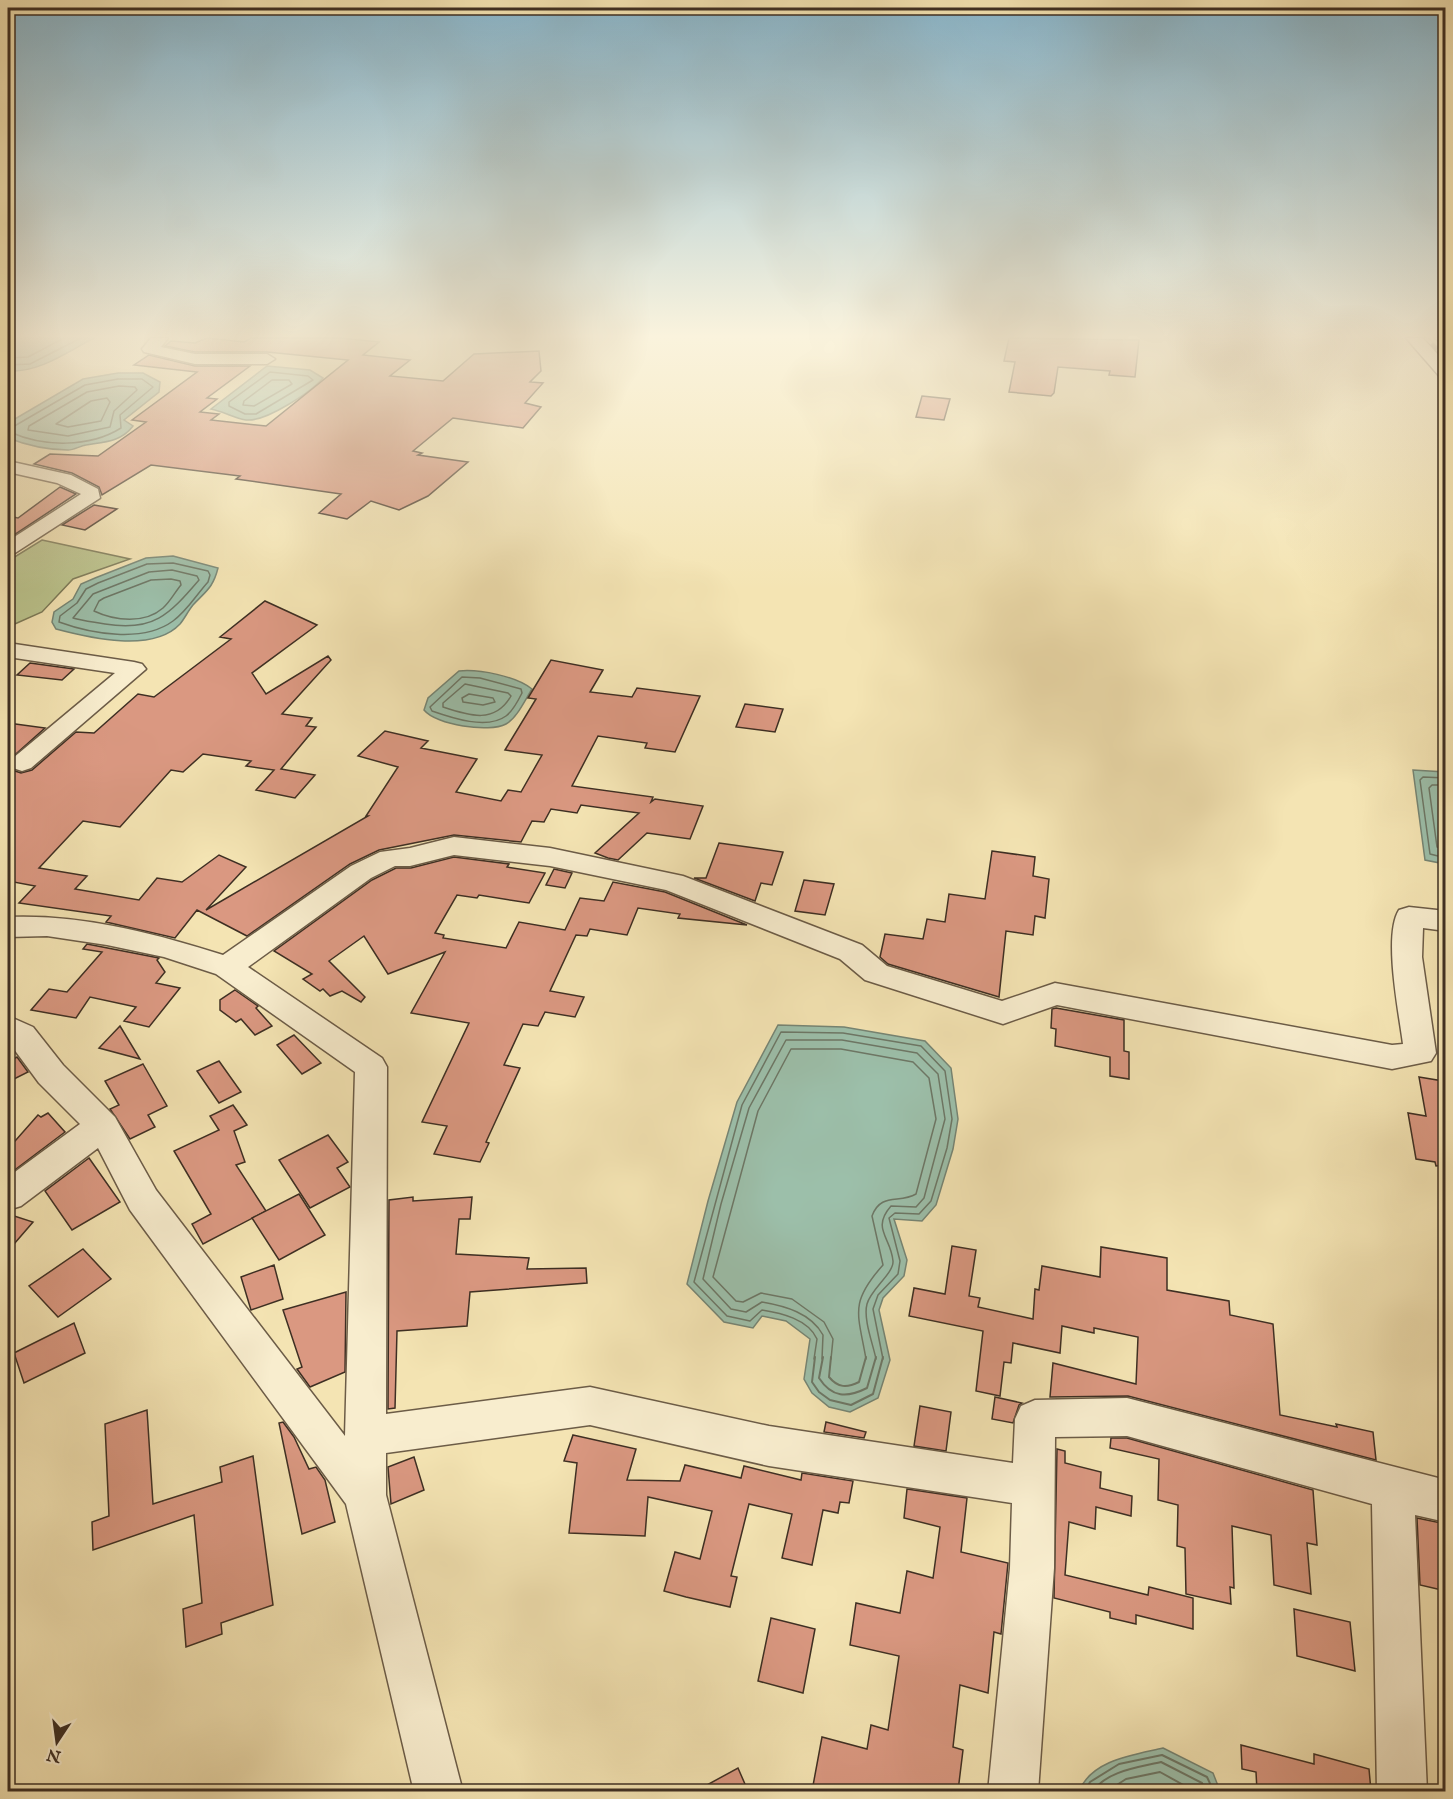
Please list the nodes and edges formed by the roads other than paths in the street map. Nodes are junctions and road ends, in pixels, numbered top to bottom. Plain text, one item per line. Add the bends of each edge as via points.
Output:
1 (8, 467) edge
2 (8, 549) edge
3 (8, 650) edge
4 (22, 763) dead end
5 (1446, 921) edge
6 (8, 927) edge
7 (227, 967) junction
8 (12, 1034) edge
9 (103, 1126) junction
10 (8, 1196) edge
11 (366, 1436) junction
12 (1032, 1486) junction
13 (1393, 1489) junction
14 (365, 1495) junction
15 (1446, 1501) edge
16 (439, 1791) edge
17 (1013, 1791) edge
18 (1402, 1791) edge

1 - 2 street via 66,480 91,493 90,498
3 - 4 street via 134,669
5 - 7 street via 1409,917 1407,957 1420,1053 1392,1057 1055,994 1003,1012 876,973 851,952 673,882 550,857 454,846 390,858 361,872
6 - 7 street via 47,926 107,935 168,948
7 - 11 street via 371,1067
8 - 9 street
9 - 10 street
9 - 14 street via 143,1200
11 - 12 street via 590,1406 769,1446
11 - 14 street
12 - 13 street via 1035,1419 1127,1417
12 - 17 street via 1032,1568
13 - 15 street
13 - 18 street
14 - 16 street

